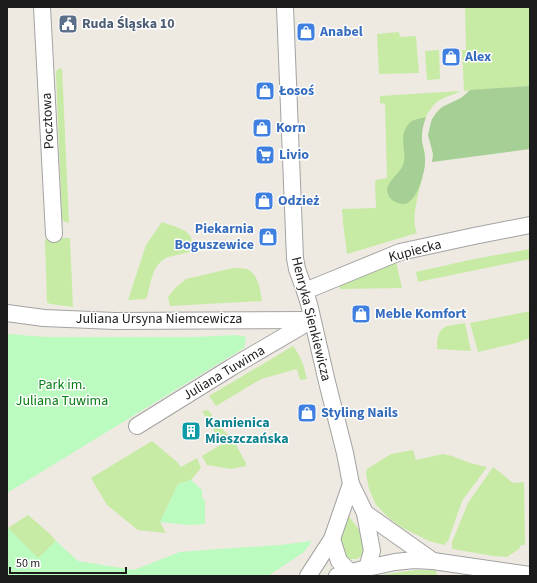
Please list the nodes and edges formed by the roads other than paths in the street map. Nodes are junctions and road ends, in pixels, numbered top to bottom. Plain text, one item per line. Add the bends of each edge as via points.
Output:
1 (42, 7) edge
2 (285, 7) edge
3 (530, 225) edge
4 (54, 234) dead end
5 (305, 291) junction
6 (7, 313) edge
7 (312, 320) junction
8 (137, 426) dead end
9 (351, 484) junction
10 (365, 513) junction
11 (332, 539) junction
12 (433, 561) junction
13 (367, 568) junction
14 (344, 574) edge
15 (530, 575) edge
16 (308, 576) edge

1 - 4 street, Pocztowa
2 - 5 street, Henryka Sienkiewicza via 295,258
3 - 5 street, Kupiecka via 400,252
5 - 7 street, Henryka Sienkiewicza
6 - 7 street, Juliana Ursyna Niemcewicza via 44,318 115,321
7 - 8 street, Juliana Tuwima
7 - 9 street, Henryka Sienkiewicza
9 - 10 street, Henryka Sienkiewicza
9 - 11 street
10 - 12 street
10 - 13 street via 372,551
11 - 14 street
11 - 16 street
12 - 13 street via 395,562
12 - 15 street
13 - 14 street

